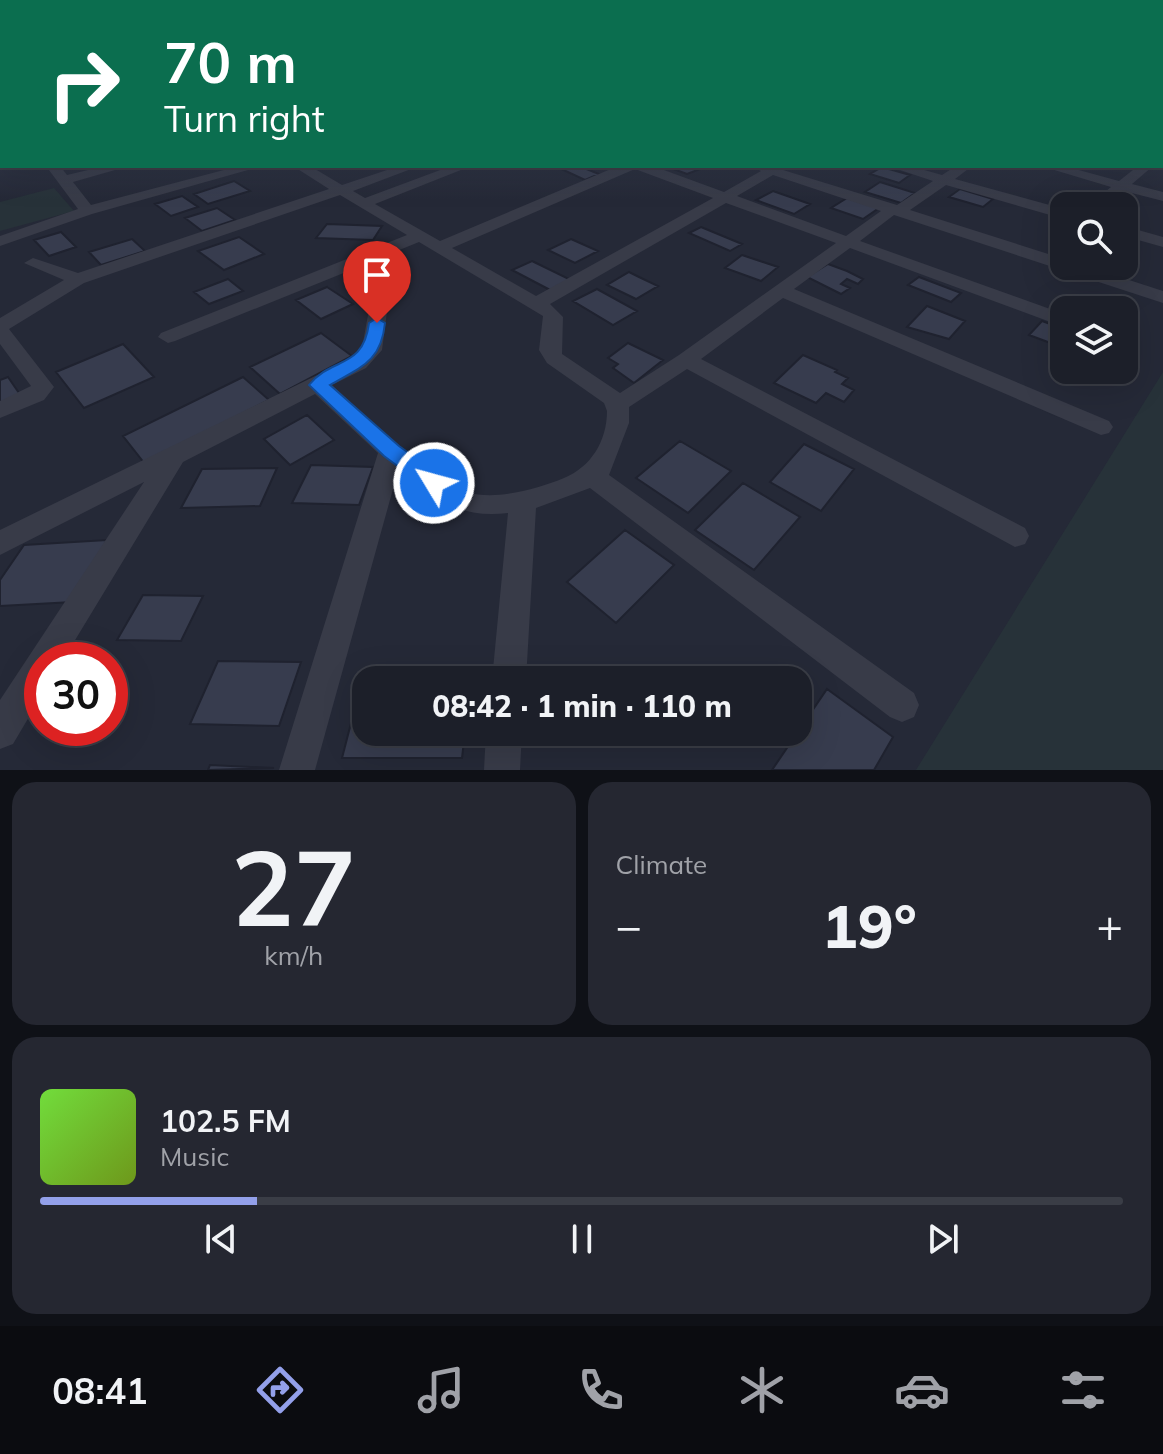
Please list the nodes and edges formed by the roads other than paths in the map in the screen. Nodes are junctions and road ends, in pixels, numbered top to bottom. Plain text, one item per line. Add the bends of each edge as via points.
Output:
1 (55, 168) edge
2 (114, 168) edge
3 (248, 168) edge
4 (303, 168) edge
5 (406, 168) edge
6 (459, 168) edge
7 (625, 168) edge
8 (645, 168) edge
9 (770, 168) edge
10 (774, 168) edge
11 (902, 168) edge
12 (962, 168) edge
13 (1055, 168) edge
14 (1144, 168) edge
15 (64, 180) junction
16 (943, 180) junction
17 (1121, 186) junction
18 (340, 191) junction
19 (1114, 192) edge
20 (1163, 197) edge
21 (726, 199) junction
22 (361, 204) junction
23 (896, 210) junction
24 (1050, 210) edge
25 (87, 211) junction
26 (1138, 235) edge
27 (418, 237) junction
28 (0, 241) edge
29 (846, 242) junction
30 (1163, 242) edge
31 (437, 248) junction
32 (1050, 260) edge
33 (355, 262) junction
34 (33, 263) dead end
35 (78, 279) junction
36 (1111, 280) edge
37 (780, 290) junction
38 (1163, 297) edge
39 (538, 303) junction
40 (1050, 316) edge
41 (0, 328) edge
42 (168, 337) dead end
43 (686, 360) junction
44 (318, 385) junction
45 (618, 404) junction
46 (0, 410) edge
47 (1101, 427) dead end
48 (391, 451) junction
49 (175, 455) junction
50 (591, 475) junction
51 (523, 499) junction
52 (1015, 536) dead end
53 (0, 543) edge
54 (57, 642) edge
55 (510, 666) edge
56 (24, 693) edge
57 (902, 705) dead end
58 (0, 731) edge
59 (503, 746) edge
60 (297, 770) edge
61 (502, 770) edge

1 - 15 street
2 - 15 street
3 - 25 street
4 - 18 street
5 - 18 street
6 - 22 street
7 - 31 street
8 - 21 street
9 - 21 street
10 - 23 street
11 - 16 street
12 - 16 street
13 - 17 street
14 - 17 street
15 - 25 street
16 - 23 street
16 - 24 street
17 - 19 street
17 - 20 street
18 - 22 street
18 - 35 street
21 - 29 street
21 - 39 street
22 - 27 street
23 - 29 street
23 - 32 street
25 - 28 street
26 - 30 street
27 - 31 street
27 - 33 street
29 - 37 street
29 - 40 street
31 - 39 street
33 - 42 street
33 - 44 street via 379,304 375,342 359,363
34 - 35 street
35 - 41 street
36 - 38 street
37 - 43 street
37 - 47 street
39 - 45 street via 553,317 549,350 554,358
41 - 46 street via 43,387
43 - 45 street
43 - 52 street
44 - 48 street
44 - 49 street
45 - 50 street via 619,418 602,466
48 - 51 street via 467,504
48 - 60 street
49 - 53 street
49 - 54 street
50 - 51 street
50 - 57 street
51 - 55 street
56 - 58 street
59 - 61 street

